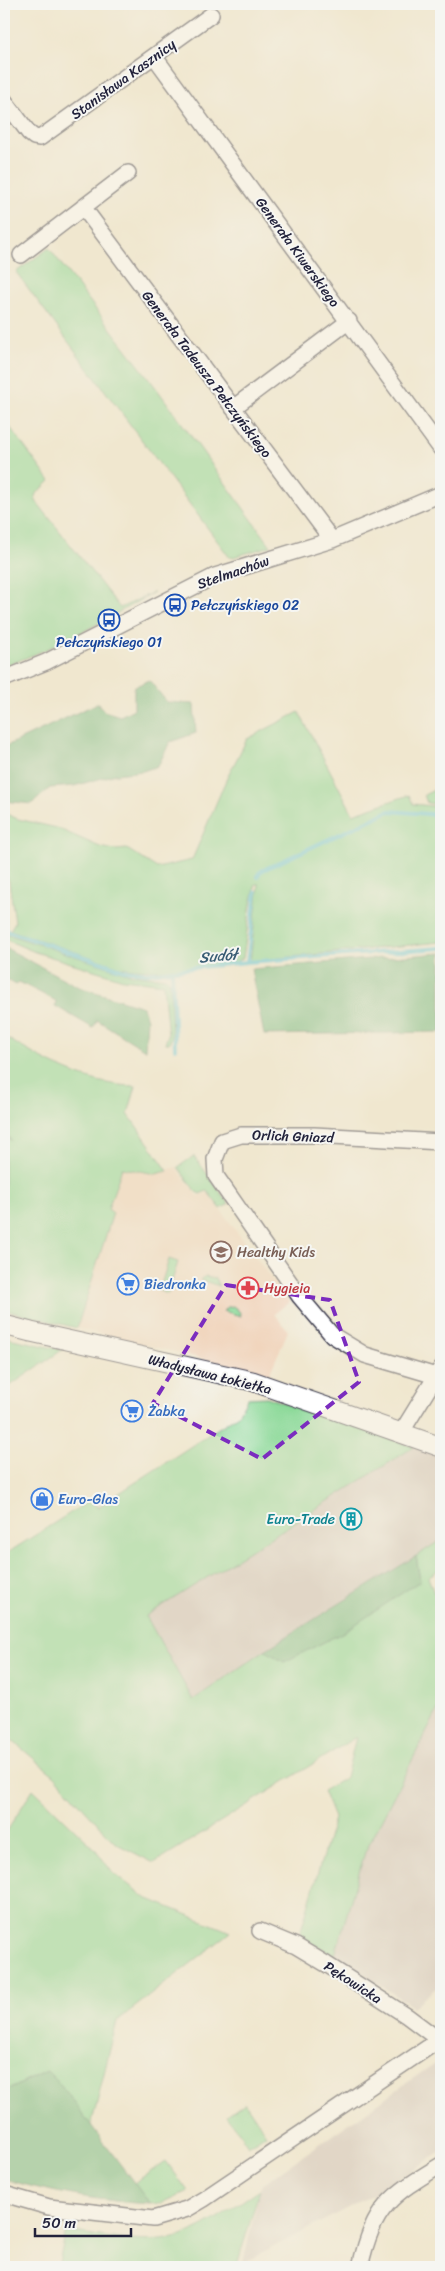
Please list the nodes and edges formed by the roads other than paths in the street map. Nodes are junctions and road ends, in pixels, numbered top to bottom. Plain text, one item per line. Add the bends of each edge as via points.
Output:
1 (211, 15) dead end
2 (154, 56) junction
3 (4, 100) edge
4 (128, 173) dead end
5 (83, 207) junction
6 (21, 255) dead end
7 (349, 321) junction
8 (233, 408) junction
9 (441, 449) edge
10 (441, 494) edge
11 (332, 540) junction
12 (4, 679) edge
13 (441, 1142) edge
14 (4, 1324) edge
15 (438, 1372) edge
16 (401, 1433) junction
17 (441, 1447) edge
18 (260, 1931) dead end
19 (440, 2040) edge
20 (441, 2165) edge
21 (4, 2194) edge
22 (360, 2267) edge

1 - 2 street, Stanisława Kasznicy
2 - 3 street, Stanisława Kasznicy via 40,138 34,137
2 - 7 street, Generała Kiwerskiego
4 - 5 street
5 - 6 street
5 - 8 street, Generała Tadeusza Pełczyńskiego
7 - 8 street
7 - 9 street, Generała Kiwerskiego
8 - 11 street, Generała Tadeusza Pełczyńskiego
10 - 11 street, Stelmachów
11 - 12 street, Stelmachów via 215,576 46,662
13 - 15 street, Orlich Gniazd via 314,1135 241,1135 222,1141 215,1159 216,1176 300,1297 332,1335 365,1355
14 - 16 street, Władysława Łokietka via 252,1381
15 - 16 street
16 - 17 street, Władysława Łokietka
18 - 19 street, Pękowicka via 296,1946
19 - 21 street via 204,2199 168,2216 138,2218 58,2208
20 - 22 street via 401,2190 383,2207 370,2231

